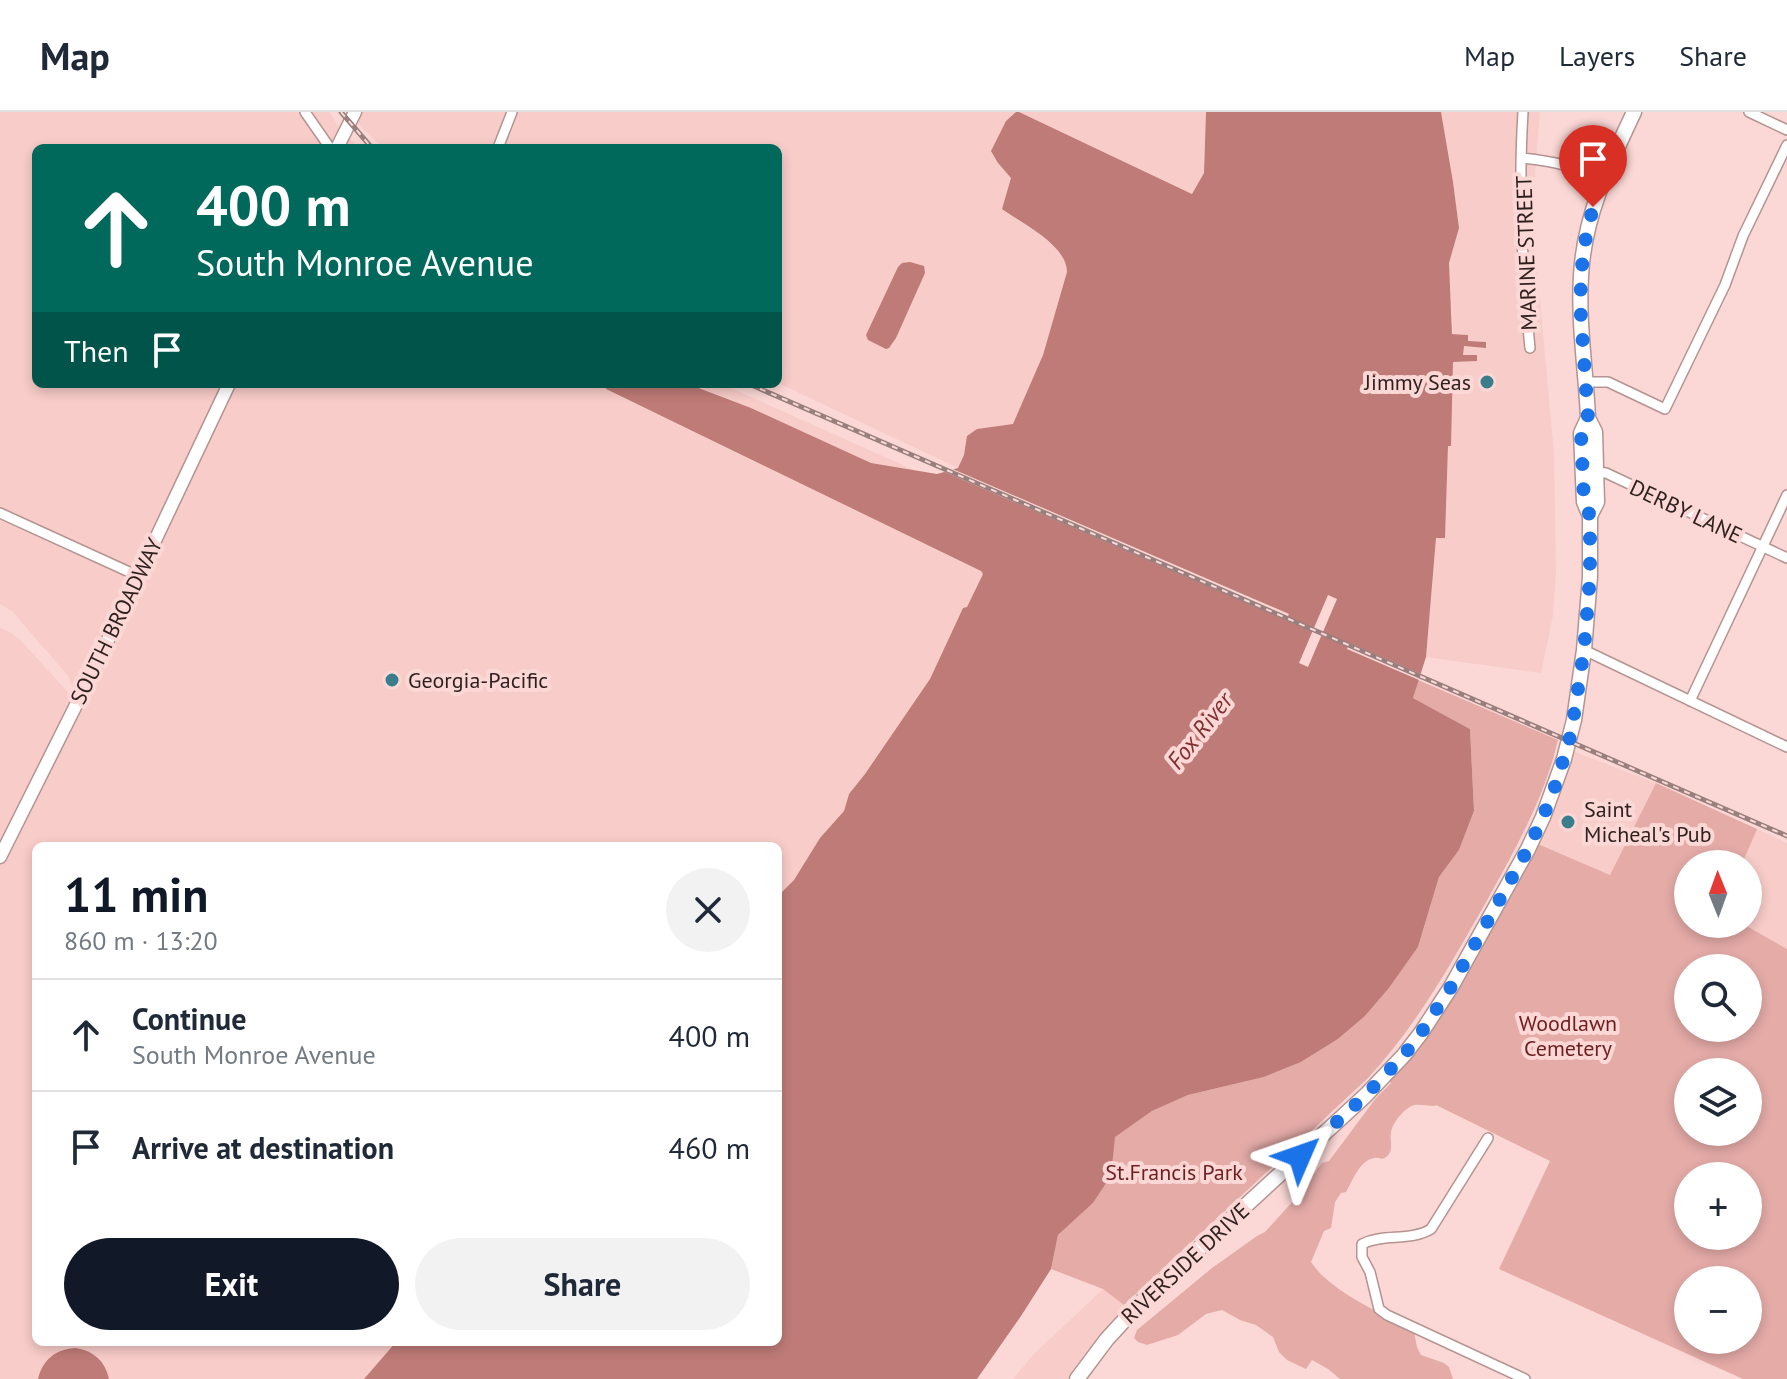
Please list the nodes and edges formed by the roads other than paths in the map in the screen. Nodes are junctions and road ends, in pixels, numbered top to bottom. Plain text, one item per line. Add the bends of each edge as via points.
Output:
1 (305, 112) edge
2 (355, 112) edge
3 (512, 112) edge
4 (1523, 112) edge
5 (1634, 112) edge
6 (1749, 112) edge
7 (1787, 130) edge
8 (327, 144) edge
9 (339, 144) edge
10 (500, 144) edge
11 (1787, 145) edge
12 (1522, 158) junction
13 (1603, 180) junction
14 (1530, 348) dead end
15 (1586, 382) junction
16 (227, 388) edge
17 (1589, 472) junction
18 (1787, 495) edge
19 (0, 513) edge
20 (1763, 547) junction
21 (1787, 558) edge
22 (138, 576) junction
23 (1584, 650) junction
24 (1690, 701) junction
25 (1787, 747) edge
26 (2, 852) edge
27 (1488, 1138) dead end
28 (1077, 1379) edge
29 (1525, 1379) edge

1 - 8 street
2 - 9 street
3 - 10 street
4 - 12 street, MARINE STREET
5 - 13 main road, RIVERSIDE DRIVE
6 - 7 street
11 - 15 street via 1665,409 1608,382
12 - 13 street, MARINE STREET via 1564,164
12 - 14 street, MARINE STREET via 1520,222
13 - 15 main road, RIVERSIDE DRIVE via 1587,229 1581,274
15 - 17 main road, RIVERSIDE DRIVE via 1588,418 1595,432
16 - 22 street, SOUTH BROADWAY
17 - 20 street, DERBY LANE via 1606,473
17 - 23 main road, RIVERSIDE DRIVE via 1597,502 1590,516
18 - 20 street
19 - 22 street
20 - 21 street, DERBY LANE
20 - 24 street
22 - 26 street, SOUTH BROADWAY
23 - 24 street
23 - 28 main road, RIVERSIDE DRIVE via 1574,720 1543,817 1451,987 1412,1044 1366,1095 1144,1299
24 - 25 street
27 - 29 street via 1431,1229 1415,1236 1370,1240 1362,1244 1362,1257 1379,1309 1387,1315

